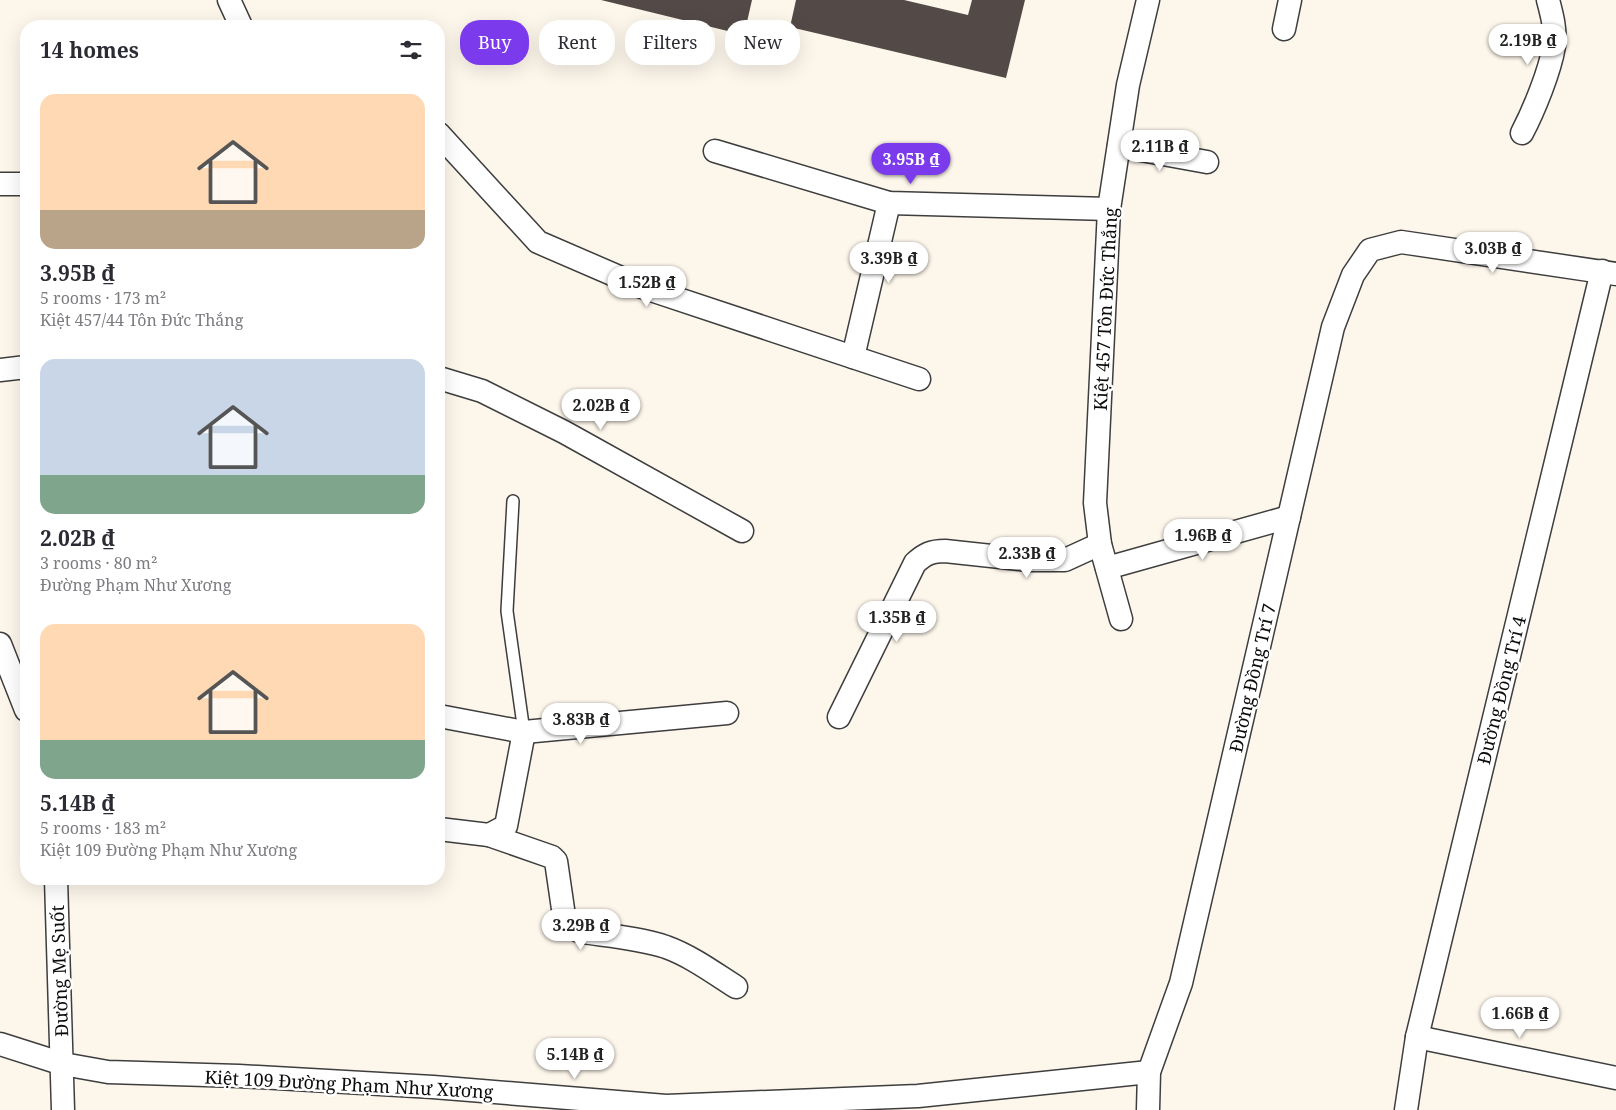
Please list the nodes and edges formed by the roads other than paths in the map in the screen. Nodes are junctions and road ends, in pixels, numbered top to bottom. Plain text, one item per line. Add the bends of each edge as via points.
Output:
1 (229, 0) edge
2 (1148, 0) edge
3 (1290, 0) edge
4 (1548, 0) edge
5 (238, 20) edge
6 (1284, 29) dead end
7 (1522, 133) dead end
8 (445, 141) edge
9 (1119, 146) junction
10 (715, 151) dead end
11 (1207, 162) dead end
12 (0, 184) edge
13 (20, 184) edge
14 (889, 203) junction
15 (1109, 208) junction
16 (1609, 273) edge
17 (853, 357) junction
18 (20, 368) edge
19 (0, 370) edge
20 (919, 379) dead end
21 (445, 380) edge
22 (513, 501) dead end
23 (1289, 518) junction
24 (742, 531) dead end
25 (1100, 544) junction
26 (1107, 568) junction
27 (1121, 619) dead end
28 (0, 644) edge
29 (20, 695) edge
30 (727, 713) dead end
31 (445, 717) edge
32 (839, 717) dead end
33 (524, 732) junction
34 (445, 831) edge
35 (489, 835) junction
36 (56, 885) edge
37 (736, 987) dead end
38 (1417, 1037) junction
39 (0, 1044) edge
40 (63, 1071) junction
41 (1149, 1072) junction
42 (1616, 1078) edge
43 (958, 1101) edge
44 (672, 1108) edge
45 (63, 1110) edge
46 (1148, 1110) edge
47 (1406, 1110) edge

1 - 5 street
2 - 9 street, Kiệt 457 Tôn Đức Thắng via 1128,85
3 - 6 street
4 - 7 street via 1554,46 1532,114
8 - 17 street via 538,242 642,287
9 - 11 street
9 - 15 street, Kiệt 457 Tôn Đức Thắng
10 - 14 street
12 - 13 street
14 - 15 street
14 - 17 street
15 - 25 street, Kiệt 457 Tôn Đức Thắng via 1095,503
16 - 23 street, Đường Đồng Trí 7 via 1401,242 1370,250 1353,275 1333,327
16 - 38 street, Đường Đồng Trí 4
17 - 20 street
18 - 19 street
21 - 24 street via 482,391 531,415
22 - 33 lane via 507,611
23 - 26 street
23 - 41 street, Đường Đồng Trí 7 via 1181,983
25 - 26 street, Kiệt 457 Tôn Đức Thắng
25 - 32 street via 1065,560 931,551 915,563
26 - 27 street, Kiệt 457 Tôn Đức Thắng
28 - 29 street
30 - 33 street
31 - 33 street
33 - 35 street via 506,826
34 - 35 street
35 - 37 street via 556,861 564,916 575,929 667,947
36 - 40 street, Đường Mẹ Suốt
38 - 42 street
38 - 47 street, Đường Đồng Trí 4
39 - 40 street, Kiệt 109 Đường Phạm Như Xương
40 - 44 street, Kiệt 109 Đường Phạm Như Xương via 240,1076 433,1087
40 - 45 street, Đường Mẹ Suốt
41 - 43 street, Kiệt 109 Đường Phạm Như Xương
41 - 46 street, Đường Đồng Trí 7
43 - 44 street, Kiệt 109 Đường Phạm Như Xương via 918,1096

